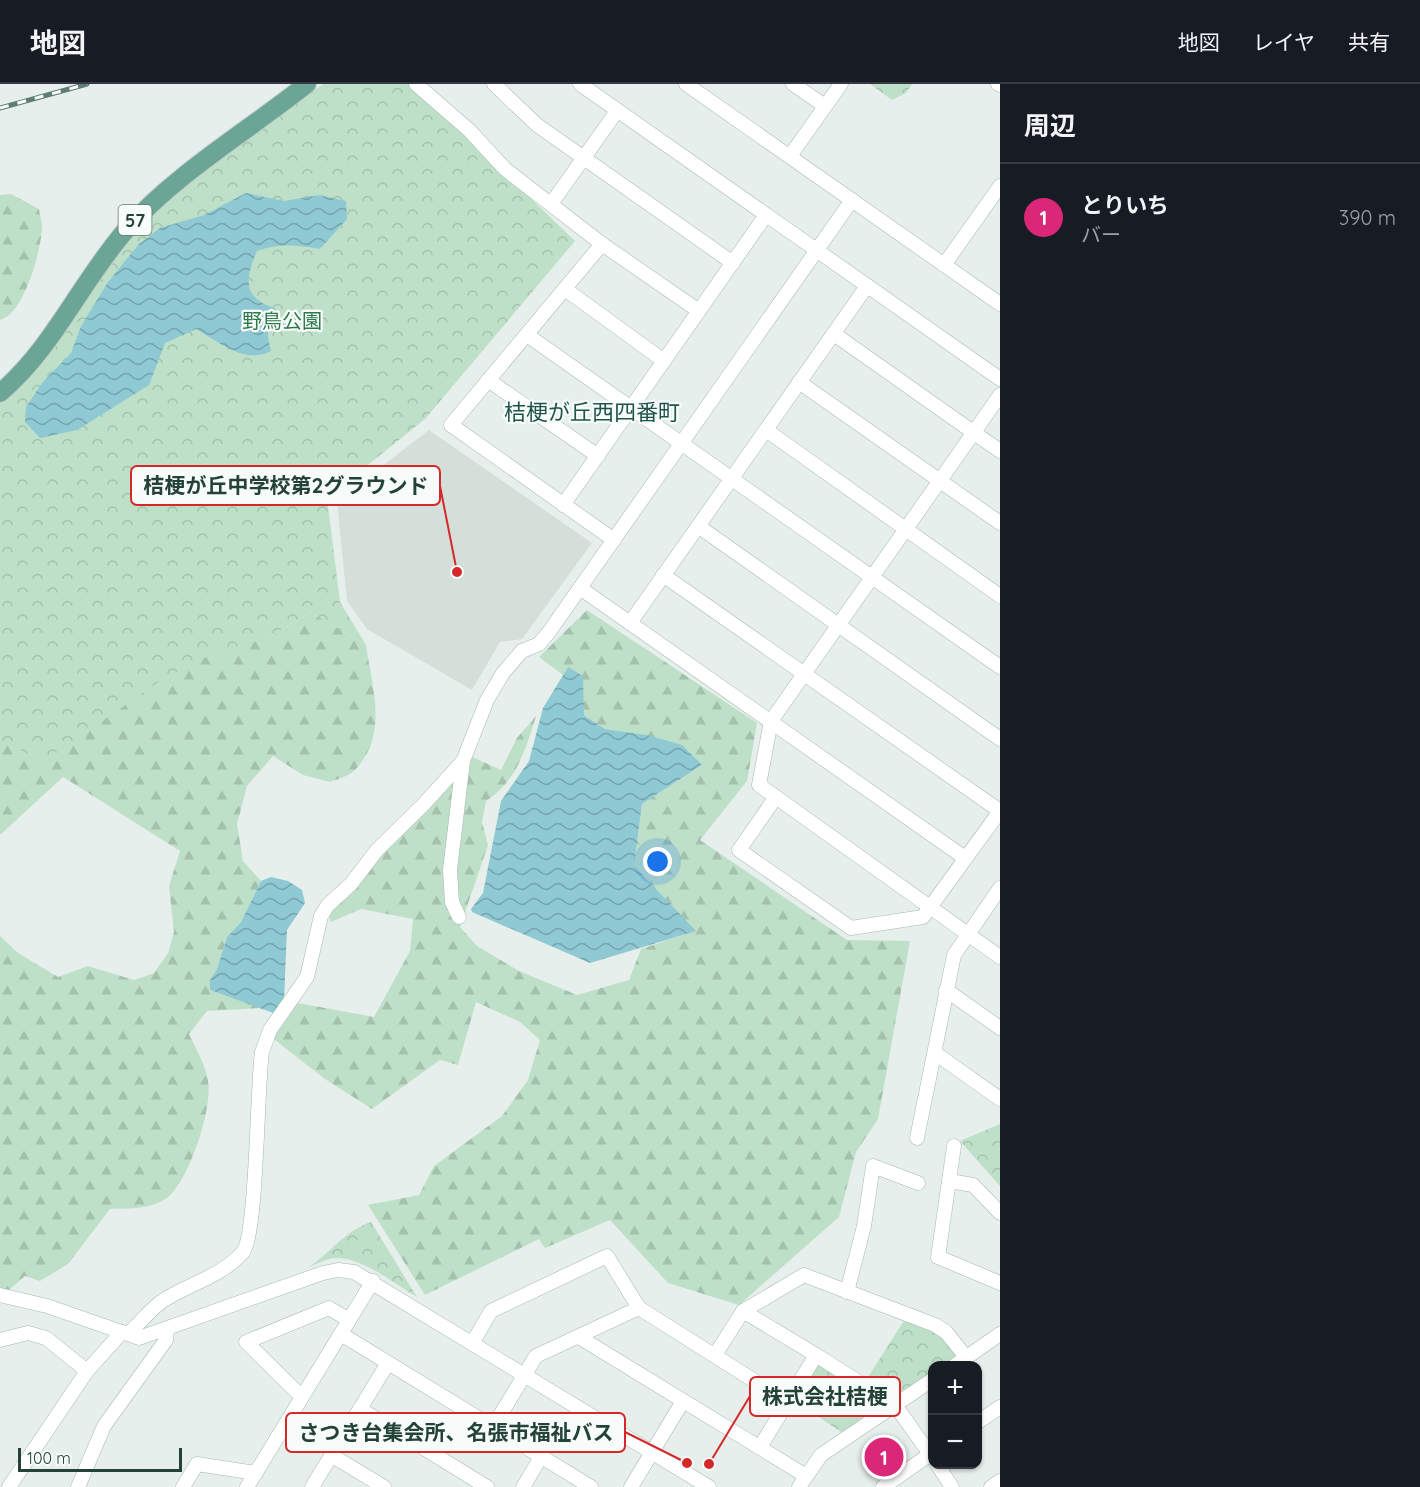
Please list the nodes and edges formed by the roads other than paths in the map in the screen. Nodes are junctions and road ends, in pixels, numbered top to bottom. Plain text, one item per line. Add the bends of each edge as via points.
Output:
1 (308, 84) edge
2 (416, 84) edge
3 (494, 84) edge
4 (580, 84) edge
5 (686, 84) edge
6 (793, 84) edge
7 (841, 84) edge
8 (825, 106) junction
9 (617, 111) junction
10 (790, 156) junction
11 (584, 158) junction
12 (1000, 186) edge
13 (852, 200) junction
14 (551, 204) junction
15 (766, 215) junction
16 (602, 244) junction
17 (817, 250) junction
18 (733, 263) junction
19 (944, 265) junction
20 (867, 286) junction
21 (565, 289) junction
22 (998, 298) edge
23 (699, 311) junction
24 (527, 334) junction
25 (834, 334) junction
26 (664, 360) junction
27 (1000, 379) edge
28 (488, 380) junction
29 (799, 382) junction
30 (0, 393) edge
31 (1000, 395) edge
32 (632, 408) junction
33 (766, 430) junction
34 (974, 433) junction
35 (682, 443) junction
36 (1000, 451) edge
37 (598, 456) junction
38 (732, 479) junction
39 (940, 481) junction
40 (563, 505) junction
41 (1000, 523) edge
42 (698, 526) junction
43 (906, 529) junction
44 (614, 540) junction
45 (663, 575) junction
46 (872, 577) junction
47 (580, 588) junction
48 (1000, 596) edge
49 (630, 623) junction
50 (838, 626) junction
51 (1000, 667) edge
52 (805, 673) junction
53 (771, 721) junction
54 (1000, 739) edge
55 (463, 761) junction
56 (776, 797) junction
57 (1000, 811) edge
58 (965, 858) junction
59 (1000, 888) edge
60 (931, 906) junction
61 (459, 917) dead end
62 (968, 934) junction
63 (1000, 957) edge
64 (946, 990) junction
65 (1000, 1028) edge
66 (935, 1053) junction
67 (1000, 1099) edge
68 (917, 1138) dead end
69 (954, 1146) dead end
70 (950, 1180) junction
71 (918, 1183) dead end
72 (1000, 1213) edge
73 (373, 1281) junction
74 (1000, 1283) edge
75 (847, 1292) junction
76 (0, 1295) edge
77 (639, 1308) junction
78 (743, 1311) junction
79 (349, 1320) junction
80 (167, 1330) junction
81 (125, 1333) junction
82 (340, 1334) junction
83 (1000, 1334) edge
84 (579, 1337) junction
85 (0, 1340) edge
86 (472, 1342) junction
87 (715, 1354) junction
88 (816, 1355) junction
89 (966, 1357) junction
90 (960, 1361) edge
91 (388, 1363) junction
92 (87, 1371) junction
93 (524, 1375) junction
94 (928, 1383) edge
95 (301, 1396) junction
96 (683, 1401) junction
97 (788, 1402) junction
98 (895, 1405) junction
99 (1000, 1407) edge
100 (360, 1409) junction
101 (982, 1419) edge
102 (493, 1427) junction
103 (760, 1448) junction
104 (928, 1450) edge
105 (652, 1453) junction
106 (331, 1455) junction
107 (542, 1456) junction
108 (928, 1460) edge
109 (941, 1469) edge
110 (256, 1473) junction
111 (802, 1481) edge
112 (1000, 1481) edge
113 (471, 1483) edge
114 (9, 1487) edge
115 (78, 1487) edge
116 (183, 1487) edge
117 (247, 1487) edge
118 (312, 1487) edge
119 (384, 1487) edge
120 (488, 1487) edge
121 (523, 1487) edge
122 (591, 1487) edge
123 (631, 1487) edge
124 (709, 1487) edge
125 (883, 1487) edge
126 (952, 1487) edge
127 (991, 1487) edge

1 - 30 main road, 57 via 161,195 136,219 109,251 39,354
2 - 14 street via 470,131 505,169
3 - 11 street via 524,115
4 - 9 street
5 - 10 street
6 - 8 street
7 - 8 street
8 - 10 street
9 - 11 street
9 - 15 street
10 - 13 street
11 - 14 street
11 - 18 street
12 - 19 street
13 - 17 street
13 - 19 street
14 - 16 street
15 - 17 street
15 - 18 street
16 - 21 street
16 - 23 street
17 - 20 street
17 - 35 street
18 - 23 street
19 - 22 street
20 - 25 street
20 - 27 street
21 - 24 street
21 - 26 street
23 - 26 street
24 - 28 street
24 - 32 street
25 - 29 street
25 - 34 street
26 - 32 street
28 - 37 street
28 - 40 street via 451,425
29 - 33 street
29 - 39 street
31 - 34 street
32 - 35 street
32 - 37 street
33 - 38 street
33 - 43 street
34 - 36 street
34 - 39 street
35 - 38 street
35 - 44 street
37 - 40 street
38 - 42 street
38 - 46 street
39 - 41 street
39 - 43 street
40 - 44 street
42 - 45 street
42 - 50 street
43 - 46 street
43 - 48 street
44 - 47 street
45 - 49 street
45 - 52 street
46 - 50 street
46 - 51 street
47 - 49 street
47 - 55 street via 544,640 522,651 503,673 487,700
49 - 53 street
50 - 52 street
50 - 54 street
52 - 53 street
52 - 57 street
53 - 56 street via 759,785
53 - 58 street
55 - 61 street via 450,870 452,902
55 - 81 street via 377,850 321,916 307,977 270,1030 262,1052 249,1238 244,1250 205,1281 161,1302
56 - 60 street
56 - 60 street via 739,850 851,928 923,917
57 - 58 street
58 - 60 street
59 - 62 street
60 - 62 street
62 - 63 street
62 - 64 street via 954,955
64 - 65 street
64 - 66 street
66 - 67 street
66 - 68 street
69 - 70 street
70 - 72 street via 973,1185
70 - 74 street via 938,1257
71 - 75 street via 873,1166 864,1226
73 - 79 street
73 - 80 street via 354,1272 330,1271
73 - 86 street
75 - 78 street via 804,1275
75 - 89 street via 935,1325 951,1337
76 - 81 street via 48,1306
77 - 84 street
77 - 86 street via 607,1256 491,1311
77 - 87 street
78 - 87 street
78 - 88 street
79 - 82 street
79 - 95 street via 329,1308 246,1341
80 - 81 street via 139,1338
80 - 115 street via 165,1340 104,1426
81 - 92 street
82 - 91 street
82 - 95 street
83 - 89 street
84 - 93 street via 536,1356
84 - 96 street
85 - 92 street via 28,1334 46,1338
86 - 93 street
87 - 97 street
88 - 97 street
88 - 98 street
89 - 90 street
91 - 100 street
91 - 102 street
92 - 114 street
93 - 102 street
93 - 105 street
94 - 98 street
95 - 110 street
96 - 103 street
96 - 105 street
97 - 103 street
98 - 104 street
98 - 111 street via 821,1455
99 - 101 street
100 - 106 street
100 - 113 street
102 - 107 street
103 - 111 street
105 - 123 street
105 - 124 street
106 - 118 street
106 - 119 street
107 - 121 street
107 - 122 street
108 - 125 street
109 - 126 street
110 - 116 street via 196,1464
110 - 117 street
112 - 127 street
113 - 120 street

